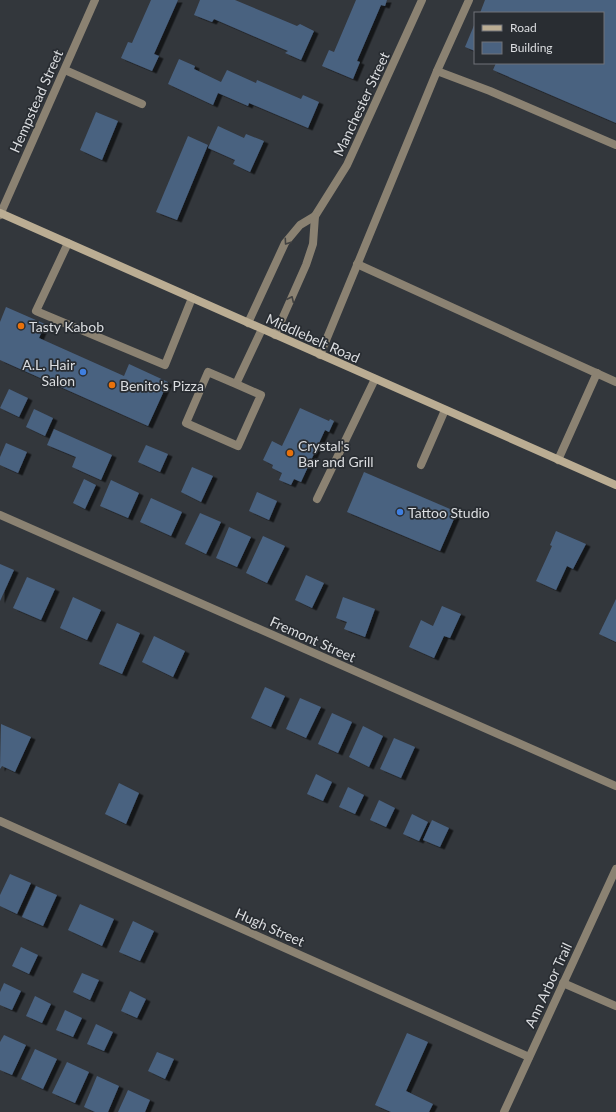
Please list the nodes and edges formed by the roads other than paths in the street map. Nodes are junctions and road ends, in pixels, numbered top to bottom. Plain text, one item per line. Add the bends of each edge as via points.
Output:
1 (95, 0) edge
2 (422, 0) edge
3 (469, 0) edge
4 (65, 70) junction
5 (437, 71) junction
6 (142, 104) dead end
7 (616, 145) edge
8 (0, 214) edge
9 (316, 216) junction
10 (68, 243) junction
11 (357, 264) junction
12 (192, 298) junction
13 (248, 323) junction
14 (262, 329) junction
15 (274, 335) junction
16 (320, 355) junction
17 (597, 373) junction
18 (375, 379) junction
19 (616, 382) edge
20 (236, 384) junction
21 (445, 410) junction
22 (558, 460) junction
23 (421, 465) dead end
24 (616, 485) edge
25 (317, 499) dead end
26 (0, 515) edge
27 (616, 786) edge
28 (0, 821) edge
29 (616, 868) edge
30 (564, 983) junction
31 (616, 1006) edge
32 (529, 1057) junction
33 (504, 1112) edge

1 - 4 street, Hempstead Street
2 - 9 street, Manchester Street via 347,165
3 - 5 street
4 - 6 street
4 - 8 street, Hempstead Street
5 - 7 street
5 - 11 street
8 - 10 main road, Middlebelt Road
9 -> 13 street, Manchester Street via 300,225 285,243
15 -> 9 street, Manchester Street via 311,251
10 - 12 main road, Middlebelt Road
10 - 12 street via 36,311 165,365
11 - 16 street
11 - 17 street
12 - 13 main road, Middlebelt Road
13 - 14 main road, Middlebelt Road
14 - 15 main road, Middlebelt Road
14 - 20 street
15 - 16 main road, Middlebelt Road
16 - 18 main road, Middlebelt Road
17 - 19 street
17 - 22 street
18 - 21 main road, Middlebelt Road
18 - 25 street
20 - 20 street via 208,372 186,423 238,446 261,395
21 - 22 main road, Middlebelt Road
21 - 23 street
22 - 24 main road, Middlebelt Road
26 - 27 street, Fremont Street
28 - 32 street, Hugh Street
29 - 30 street, Ann Arbor Trail
30 - 31 street
30 - 32 street, Ann Arbor Trail
32 - 33 street, Ann Arbor Trail

